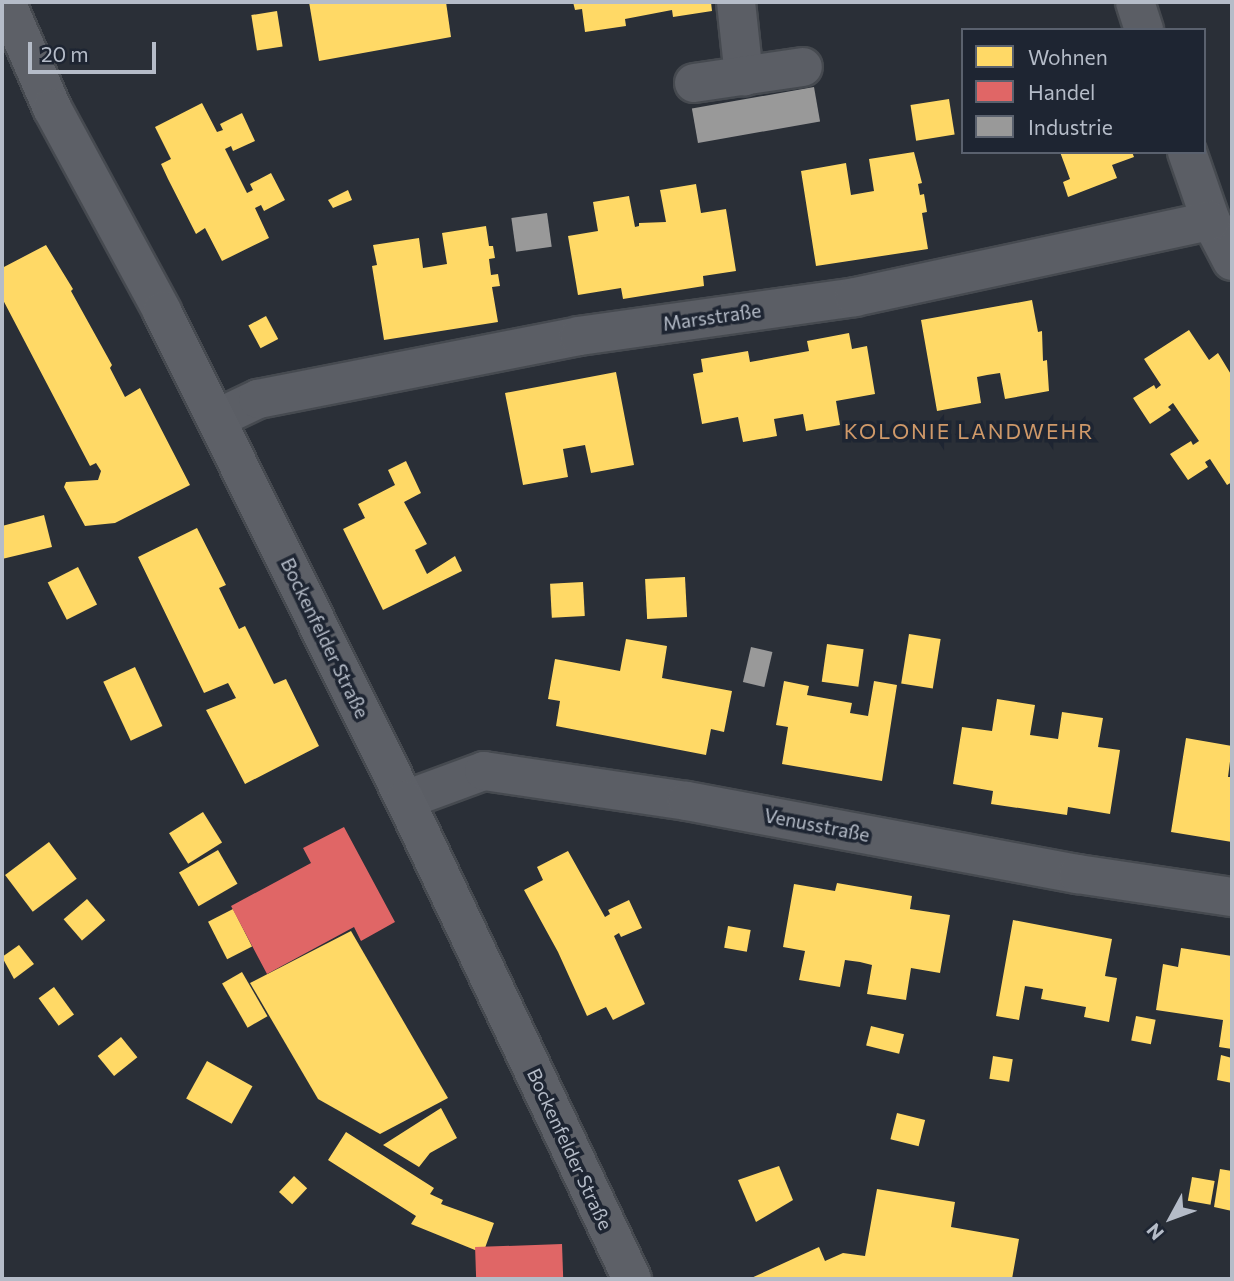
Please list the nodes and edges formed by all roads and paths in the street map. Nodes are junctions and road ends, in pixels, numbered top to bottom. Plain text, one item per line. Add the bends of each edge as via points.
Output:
1 (6, 2) edge
2 (736, 2) edge
3 (1135, 2) edge
4 (1143, 28) edge
5 (803, 67) dead end
6 (744, 77) junction
7 (694, 83) dead end
8 (1188, 154) edge
9 (1211, 221) junction
10 (1232, 261) edge
11 (216, 419) junction
12 (405, 800) junction
13 (1232, 897) edge
14 (632, 1279) edge

1 - 11 main road, Bockenfelder Straße via 52,108
2 - 6 street
3 - 4 street
5 - 6 street
6 - 7 street
8 - 9 street
9 - 10 street
9 - 11 street, Marsstraße via 855,297 579,336 258,399
11 - 12 main road, Bockenfelder Straße
12 - 13 street, Venusstraße via 484,771 687,801 1078,874
12 - 14 main road, Bockenfelder Straße

